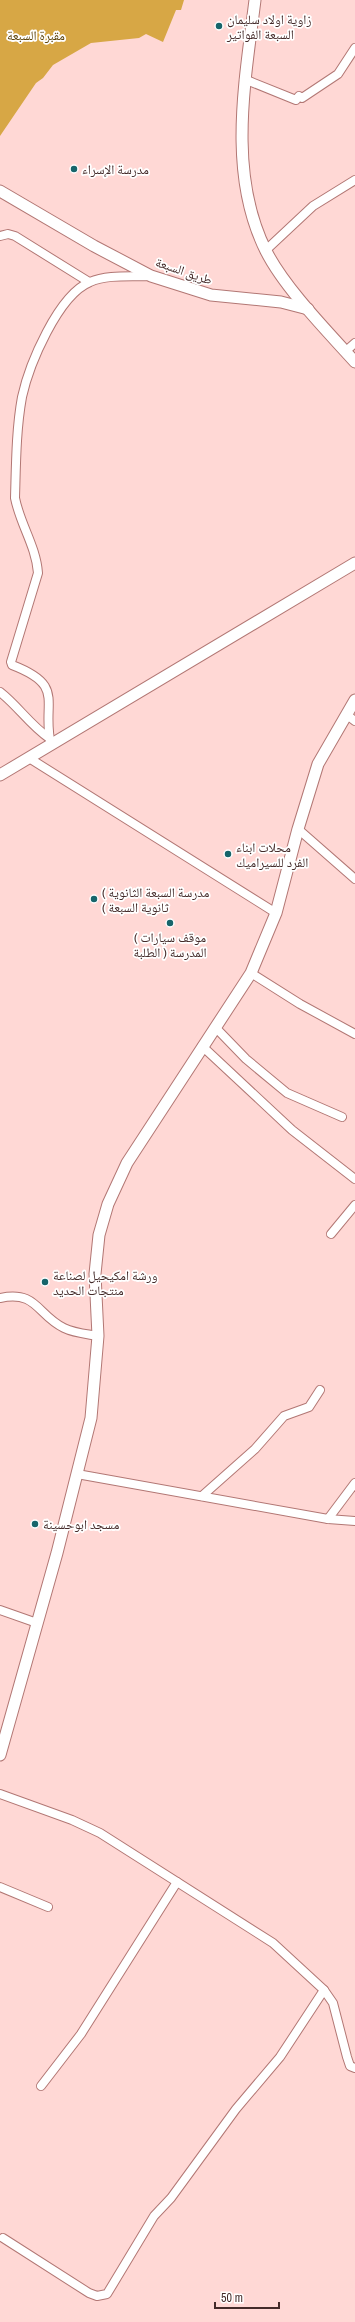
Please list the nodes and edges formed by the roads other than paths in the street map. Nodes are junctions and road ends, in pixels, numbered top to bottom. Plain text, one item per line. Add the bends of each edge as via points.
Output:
1 (255, 0) edge
2 (355, 48) edge
3 (244, 79) junction
4 (355, 180) edge
5 (0, 190) edge
6 (0, 236) edge
7 (266, 250) junction
8 (151, 276) junction
9 (89, 282) junction
10 (308, 309) junction
11 (355, 343) edge
12 (346, 351) junction
13 (355, 362) edge
14 (355, 563) edge
15 (0, 692) edge
16 (355, 700) edge
17 (351, 717) edge
18 (50, 741) junction
19 (29, 758) junction
20 (0, 776) edge
21 (298, 828) junction
22 (355, 879) edge
23 (276, 913) junction
24 (251, 972) junction
25 (215, 1027) junction
26 (355, 1034) edge
27 (202, 1046) junction
28 (342, 1117) dead end
29 (355, 1179) edge
30 (355, 1205) edge
31 (330, 1234) dead end
32 (0, 1298) edge
33 (98, 1336) junction
34 (320, 1390) dead end
35 (77, 1474) junction
36 (355, 1483) edge
37 (202, 1496) junction
38 (328, 1519) junction
39 (355, 1521) edge
40 (0, 1610) edge
41 (37, 1623) junction
42 (0, 1752) edge
43 (0, 1794) edge
44 (177, 1882) junction
45 (0, 1887) edge
46 (48, 1907) dead end
47 (324, 1990) junction
48 (355, 2068) edge
49 (41, 2086) dead end
50 (3, 2238) dead end

1 - 3 street
2 - 3 street via 338,74 296,100
3 - 7 street via 244,174 250,203
4 - 7 street via 313,206
5 - 8 street, طريق السبعة via 94,246
6 - 9 street via 16,236
7 - 10 street
8 - 9 street via 111,277
8 - 10 street, طريق السبعة via 211,295 280,302
9 - 18 street via 71,294 52,321 40,346 22,397 16,460 15,498 38,573 11,662 12,665 37,676 46,687 49,695
10 - 12 street
11 - 12 street
12 - 13 street
14 - 18 street
15 - 18 street
16 - 17 street
17 - 21 street via 318,764
18 - 19 street
19 - 20 street
19 - 23 street
21 - 22 street
21 - 23 street
23 - 24 street
24 - 25 street
24 - 26 street via 300,1004
25 - 27 street
25 - 28 street via 246,1059 287,1093
27 - 29 street via 292,1130
27 - 33 street via 127,1163 108,1204 99,1235 95,1274
30 - 31 street
32 - 33 street via 15,1295 27,1298 65,1328
33 - 35 street via 91,1418
34 - 37 street via 309,1407 284,1416 254,1449
35 - 37 street
35 - 41 street
36 - 38 street
37 - 38 street
38 - 39 street
40 - 41 street
41 - 42 street
43 - 44 street via 100,1833
44 - 47 street via 273,1943
44 - 49 street via 81,2034
45 - 46 street
47 - 48 street via 333,2004 350,2066
47 - 50 street via 280,2057 236,2109 171,2198 154,2216 106,2294 97,2296 89,2293

